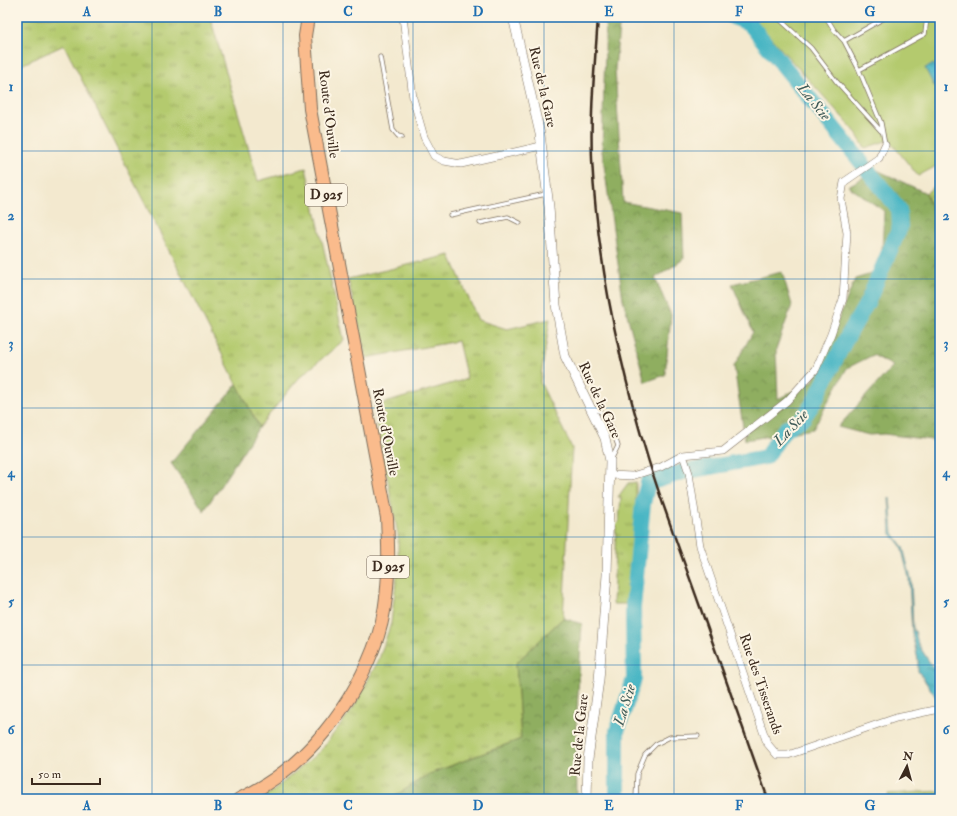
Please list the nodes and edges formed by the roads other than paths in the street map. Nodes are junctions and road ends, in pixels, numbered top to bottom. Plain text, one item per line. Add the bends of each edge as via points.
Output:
1 (308, 17) edge
2 (403, 17) edge
3 (513, 17) edge
4 (777, 17) edge
5 (826, 17) edge
6 (886, 17) edge
7 (927, 17) edge
8 (844, 41) junction
9 (380, 57) dead end
10 (859, 70) junction
11 (882, 131) junction
12 (402, 137) dead end
13 (884, 145) joint
14 (541, 146) junction
15 (547, 194) junction
16 (450, 214) dead end
17 (480, 223) dead end
18 (520, 223) dead end
19 (684, 457) junction
20 (611, 475) junction
21 (940, 709) edge
22 (698, 736) dead end
23 (239, 799) edge
24 (587, 799) edge
25 (636, 799) edge

1 - 23 main road, Route d'Ouville / D 925 via 305,36 310,110 387,518 388,587 378,635 358,682 337,716 311,748 285,770
2 - 14 street via 413,98 424,137 434,156 444,161 462,164
3 - 14 street, Rue de la Gare
4 - 11 lane via 811,48 840,86
5 - 8 lane
6 - 8 lane
7 - 10 lane via 925,34
8 - 10 lane
9 - 12 lane via 393,130
10 - 11 lane
11 - 13 lane
13 - 19 street via 879,158 844,182 841,199 847,233 843,299 816,369 787,401 723,450
14 - 15 street, Rue de la Gare
15 - 16 lane
15 - 20 street, Rue de la Gare via 556,305 565,356 605,438
17 - 18 lane via 508,218
19 - 20 street via 632,476
19 - 21 street, Rue des Tisserands via 690,473 700,546 767,742 777,755 788,755 896,718
20 - 24 street, Rue de la Gare via 603,635 588,759
22 - 25 lane via 670,737 656,744 645,755 637,774

